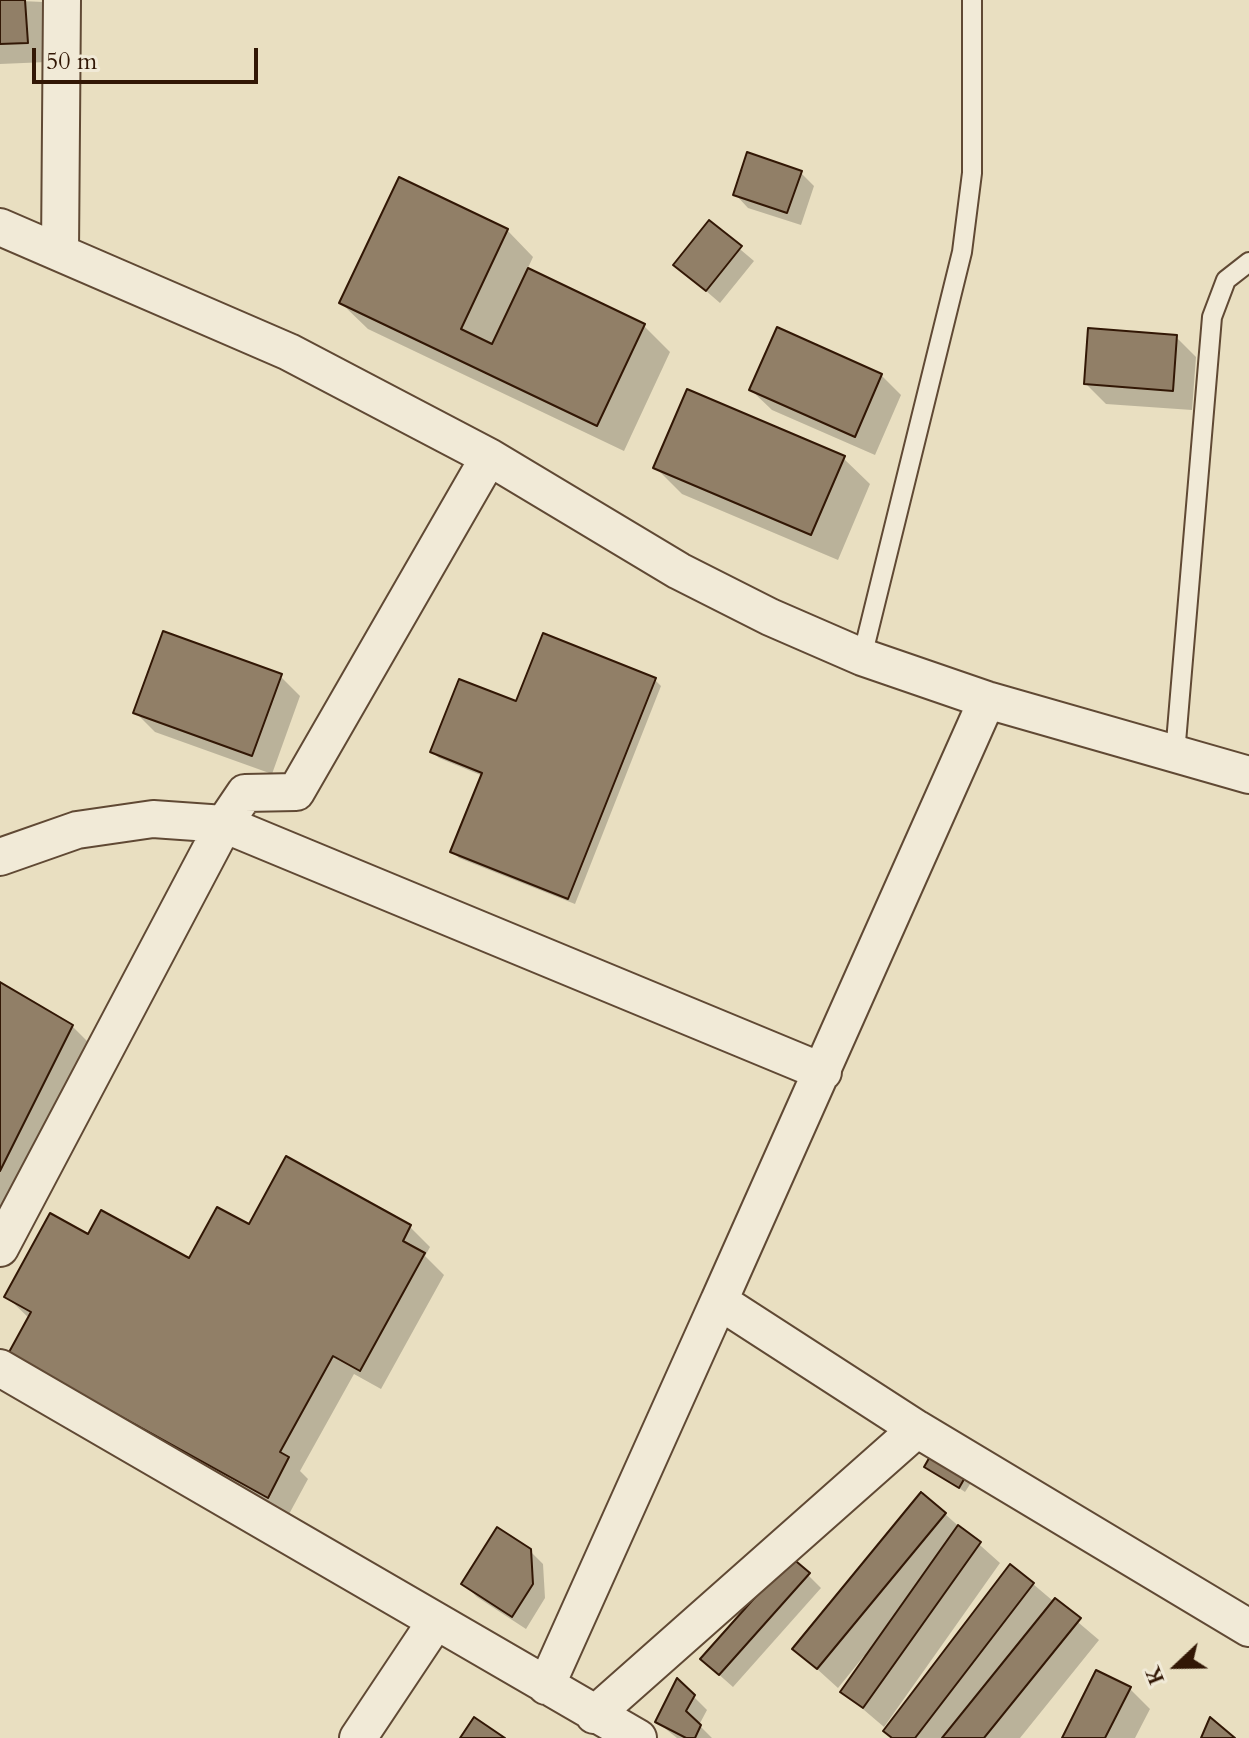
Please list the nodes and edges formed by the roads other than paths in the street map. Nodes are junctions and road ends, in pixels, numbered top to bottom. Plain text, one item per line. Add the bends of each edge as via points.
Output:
1 (62, 0) edge
2 (972, 0) edge
3 (0, 227) edge
4 (60, 251) junction
5 (1249, 262) edge
6 (489, 457) junction
7 (862, 657) junction
8 (987, 700) junction
9 (1175, 754) junction
10 (1249, 775) edge
11 (224, 824) junction
12 (0, 857) edge
13 (823, 1072) junction
14 (0, 1248) edge
15 (719, 1301) junction
16 (0, 1368) edge
17 (917, 1429) junction
18 (436, 1621) junction
19 (1249, 1628) edge
20 (546, 1686) junction
21 (594, 1715) junction
22 (358, 1738) edge
23 (638, 1738) edge

1 - 4 street
2 - 7 lane via 972,173 962,252
3 - 4 street
4 - 6 street via 289,352
5 - 9 lane via 1226,280 1212,317
6 - 7 street via 679,571
6 - 11 street via 296,792 245,793
7 - 8 street
8 - 9 street
8 - 13 street
9 - 10 street
11 - 12 street via 153,819 107,825
11 - 13 street
11 - 14 street
13 - 15 street
15 - 17 street
15 - 20 street
16 - 18 street
17 - 19 street
17 - 21 street
18 - 20 street
18 - 22 street
20 - 21 street
21 - 23 street

